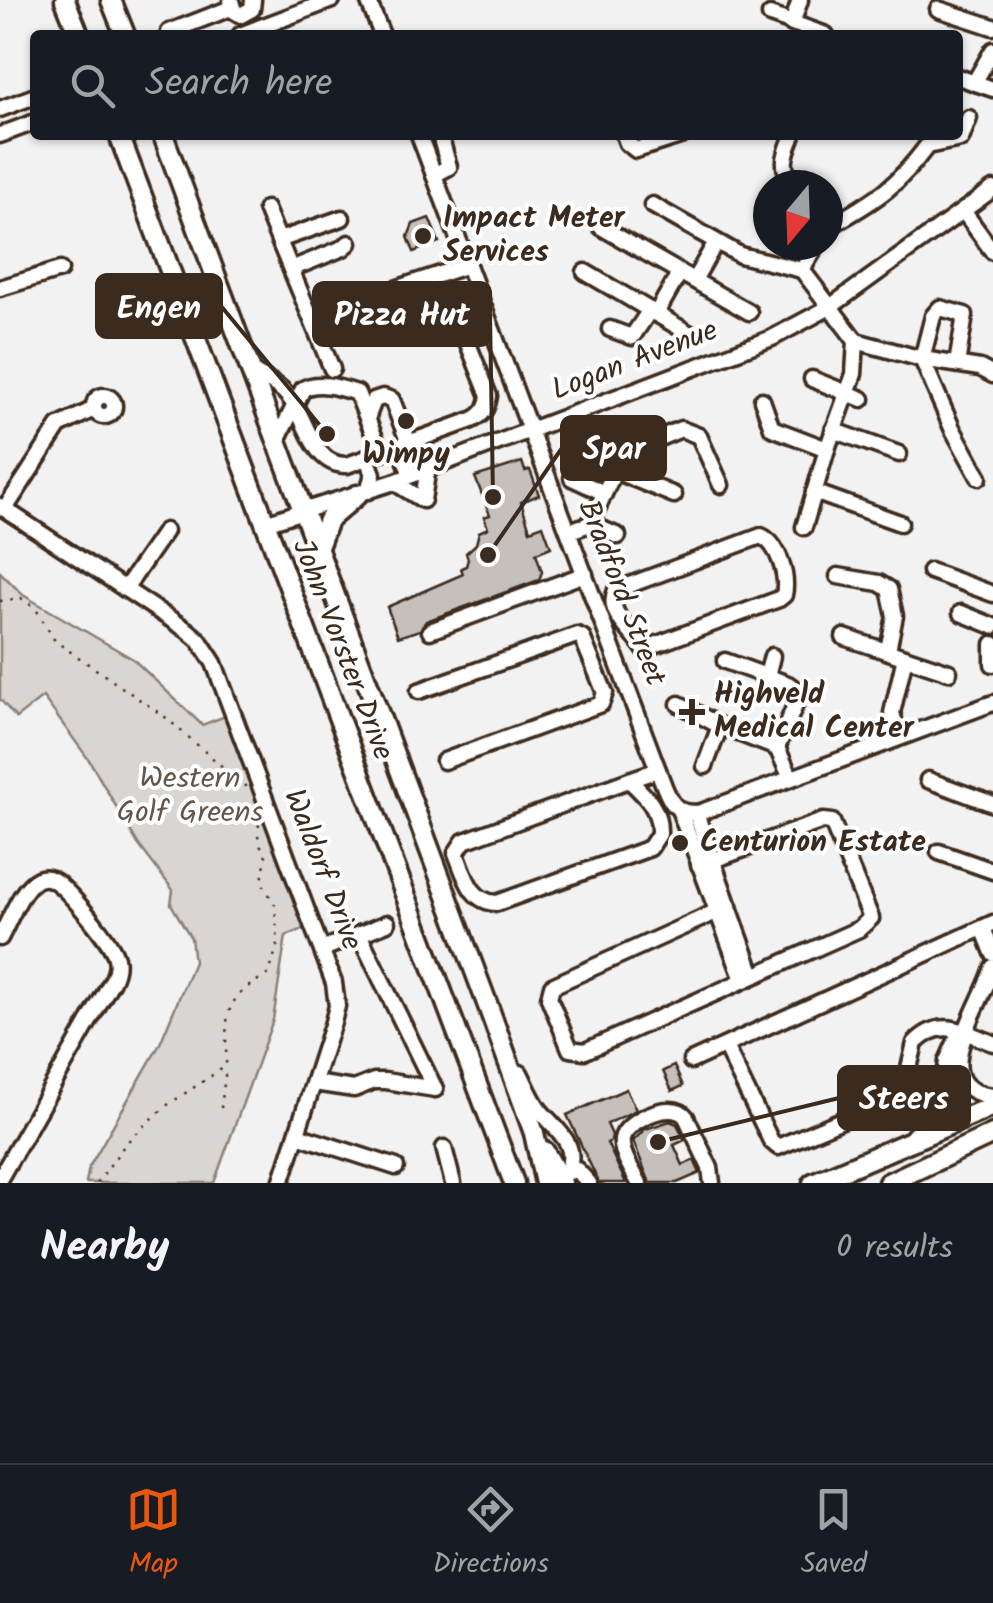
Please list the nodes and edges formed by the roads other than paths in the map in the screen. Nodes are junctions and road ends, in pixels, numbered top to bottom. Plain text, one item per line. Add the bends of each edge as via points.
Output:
1 (65, 0) edge
2 (111, 0) edge
3 (252, 0) edge
4 (332, 0) edge
5 (368, 0) edge
6 (800, 0) edge
7 (232, 4) edge
8 (938, 9) dead end
9 (246, 15) junction
10 (770, 16) dead end
11 (792, 24) junction
12 (993, 27) edge
13 (77, 30) edge
14 (123, 30) edge
15 (173, 30) edge
16 (246, 30) edge
17 (251, 30) edge
18 (380, 30) edge
19 (811, 30) edge
20 (993, 50) edge
21 (963, 79) edge
22 (974, 82) junction
23 (993, 89) edge
24 (30, 98) edge
25 (0, 110) edge
26 (969, 118) dead end
27 (30, 124) edge
28 (0, 135) edge
29 (963, 136) edge
30 (121, 140) edge
31 (165, 140) edge
32 (422, 140) edge
33 (626, 140) edge
34 (667, 140) edge
35 (791, 140) edge
36 (957, 140) edge
37 (442, 141) edge
38 (784, 170) edge
39 (434, 175) junction
40 (993, 189) edge
41 (652, 205) dead end
42 (266, 209) dead end
43 (964, 212) junction
44 (843, 216) edge
45 (342, 218) dead end
46 (602, 227) dead end
47 (279, 240) junction
48 (716, 242) junction
49 (349, 243) dead end
50 (993, 252) edge
51 (808, 260) edge
52 (468, 264) junction
53 (60, 270) dead end
54 (291, 270) junction
55 (802, 270) junction
56 (585, 272) dead end
57 (687, 276) junction
58 (0, 288) edge
59 (372, 297) dead end
60 (830, 308) junction
61 (653, 312) junction
62 (749, 312) dead end
63 (610, 328) dead end
64 (410, 332) dead end
65 (692, 335) dead end
66 (856, 341) junction
67 (502, 356) junction
68 (922, 358) junction
69 (477, 364) junction
70 (957, 364) junction
71 (332, 369) dead end
72 (250, 370) junction
73 (993, 374) edge
74 (812, 378) dead end
75 (846, 393) junction
76 (862, 399) dead end
77 (762, 400) dead end
78 (296, 407) junction
79 (94, 410) dead end
80 (368, 416) junction
81 (529, 430) junction
82 (833, 430) junction
83 (276, 442) junction
84 (404, 445) junction
85 (827, 448) junction
86 (899, 454) dead end
87 (374, 456) junction
88 (428, 468) junction
89 (613, 470) junction
90 (411, 474) junction
91 (979, 477) dead end
92 (572, 478) dead end
93 (394, 482) junction
94 (721, 485) dead end
95 (814, 492) junction
96 (363, 493) junction
97 (604, 493) junction
98 (674, 496) dead end
99 (2, 507) edge
100 (302, 512) junction
101 (264, 523) junction
102 (900, 523) dead end
103 (590, 524) junction
104 (804, 527) dead end
105 (165, 530) dead end
106 (569, 531) junction
107 (618, 536) dead end
108 (317, 551) junction
109 (930, 571) dead end
110 (585, 574) junction
111 (838, 576) dead end
112 (126, 589) junction
113 (993, 594) edge
114 (961, 614) dead end
115 (993, 626) edge
116 (430, 632) dead end
117 (844, 637) dead end
118 (993, 644) edge
119 (644, 650) junction
120 (888, 650) junction
121 (772, 656) dead end
122 (616, 657) junction
123 (906, 657) junction
124 (725, 661) dead end
125 (593, 662) junction
126 (993, 664) edge
127 (949, 672) dead end
128 (767, 676) junction
129 (419, 691) dead end
130 (993, 703) edge
131 (678, 704) dead end
132 (720, 726) junction
133 (899, 737) junction
134 (776, 748) junction
135 (444, 761) dead end
136 (706, 766) dead end
137 (658, 770) junction
138 (791, 778) junction
139 (629, 780) junction
140 (928, 780) dead end
141 (993, 804) edge
142 (680, 812) junction
143 (696, 813) junction
144 (939, 852) dead end
145 (706, 863) junction
146 (993, 871) edge
147 (724, 908) junction
148 (386, 923) dead end
149 (988, 926) edge
150 (359, 934) junction
151 (0, 938) edge
152 (323, 949) junction
153 (993, 953) edge
154 (993, 967) edge
155 (748, 978) junction
156 (965, 1030) junction
157 (993, 1043) edge
158 (726, 1046) junction
159 (692, 1061) dead end
160 (508, 1064) junction
161 (314, 1083) junction
162 (993, 1096) edge
163 (993, 1106) edge
164 (297, 1134) junction
165 (993, 1134) edge
166 (566, 1138) junction
167 (907, 1143) junction
168 (444, 1148) dead end
169 (396, 1167) dead end
170 (0, 1178) edge
171 (555, 1179) edge
172 (286, 1182) edge
173 (452, 1183) edge
174 (514, 1183) edge
175 (591, 1183) edge
176 (639, 1183) edge
177 (712, 1183) edge
178 (813, 1183) edge
179 (888, 1183) edge

1 - 13 main road
2 - 14 main road
3 - 9 street
4 - 17 street
5 - 18 street
6 - 11 street
7 - 9 street
7 - 15 street
8 - 12 street
9 - 16 street
10 - 11 street
11 - 19 street
20 - 22 street
21 - 22 street
22 - 23 street
24 - 25 street
26 - 29 street
27 - 28 street
30 - 101 main road, John Vorster Drive
31 - 72 main road, John Vorster Drive
32 - 37 street
32 - 39 street, Bradford Street
33 - 34 street via 636,150
35 - 38 street
36 - 44 street via 926,146 898,182
37 - 39 street via 449,167
39 - 52 street, Bradford Street
40 - 43 street, Logan Avenue
41 - 48 street
42 - 47 street
43 - 50 street
43 - 60 street, Logan Avenue
45 - 47 street
46 - 57 street
47 - 54 street
48 - 55 street
48 - 57 street
49 - 54 street
51 - 55 street
52 - 59 street
52 - 67 street, Bradford Street
53 - 58 street
54 - 71 street
55 - 60 street
56 - 61 street
57 - 61 street
57 - 62 street
60 - 66 street
60 - 81 street, Logan Avenue via 772,338
61 - 63 street via 632,337
61 - 65 street
64 - 69 street via 458,323
66 - 68 street
66 - 75 street
67 - 69 street
67 - 81 street, Bradford Street
68 - 70 street
68 - 70 street via 932,316 942,308 965,315
68 - 91 street
69 - 84 street via 489,396 482,415
70 - 73 street
72 - 78 street
72 - 83 main road, John Vorster Drive
74 - 75 street
75 - 76 street
75 - 82 street
77 - 85 street via 772,428
78 - 80 street via 302,390 322,385 358,393
78 - 83 street
78 - 87 street via 328,462
79 - 99 street via 58,426
80 - 84 street via 374,400 392,400
80 - 87 street
81 - 88 street, Logan Avenue
81 - 106 street, Bradford Street
82 - 85 street
82 - 86 street
83 - 100 main road, John Vorster Drive
84 - 87 street
84 - 90 street
85 - 95 street
87 - 96 street
88 - 90 street, Logan Avenue
88 - 93 street via 423,500
89 - 94 street via 635,446 690,430
89 - 97 street
89 - 98 street
90 - 93 street, Logan Avenue
92 - 97 street
93 - 96 street, Logan Avenue
95 - 102 street
95 - 104 street
96 - 100 street, Logan Avenue
96 - 108 main road via 328,520
97 - 103 street
99 - 112 street, Waldorf Drive
100 - 101 street, Logan Avenue
100 - 108 main road, John Vorster Drive
101 - 174 main road, John Vorster Drive
103 - 106 street
103 - 107 street
105 - 112 street
106 - 110 street, Bradford Street
108 - 160 main road, John Vorster Drive
109 - 113 street
110 - 116 street
110 - 122 street, Bradford Street
111 - 120 street via 889,589 895,616
112 - 152 street, Waldorf Drive via 208,651
114 - 115 street
117 - 120 street
118 - 126 street
119 - 119 street via 622,624 616,590 754,537 770,541 786,582 782,597
119 - 122 street
120 - 123 street
121 - 128 street
122 - 125 street
122 - 137 street, Bradford Street
123 - 127 street
123 - 133 street via 892,712
124 - 128 street
125 - 129 street via 582,636 573,635
125 - 135 street via 605,693 601,704
128 - 134 street via 799,694
130 - 133 street
131 - 132 street
132 - 134 street
132 - 136 street
133 - 138 street
134 - 138 street
137 - 139 street
137 - 142 street, Bradford Street
138 - 143 street
139 - 139 street via 656,811 659,834 650,848 508,900 488,902 473,893 456,853 464,840
140 - 141 street
142 - 143 street
142 - 145 street, Bradford Street
143 - 145 street
144 - 146 street
145 - 147 street
145 - 155 street via 832,822 871,914 863,928
147 - 155 street
147 - 155 street via 552,986 549,998 565,1043 585,1051
148 - 150 street
149 - 153 street
149 - 158 street
150 - 152 street
150 - 161 street via 435,1088 374,1081 354,1090
151 - 170 street via 29,888 46,878 106,939 117,966
152 - 161 street, Waldorf Drive via 337,1006
154 - 156 street
156 - 157 street
156 - 158 street via 943,1026 917,1040 894,1098 783,1146 771,1141
156 - 162 street via 958,1076 970,1091
156 - 167 street via 947,1062 942,1101
158 - 159 street
160 - 166 street
160 - 171 main road, John Vorster Drive
161 - 164 street, Waldorf Drive
163 - 167 main road
164 - 169 street
164 - 172 street, Waldorf Drive
165 - 179 main road
166 - 171 street via 570,1161
166 - 175 street
167 - 178 main road
168 - 173 street
171 - 175 street via 580,1172
176 - 177 street via 626,1158 624,1134 673,1108 686,1117

